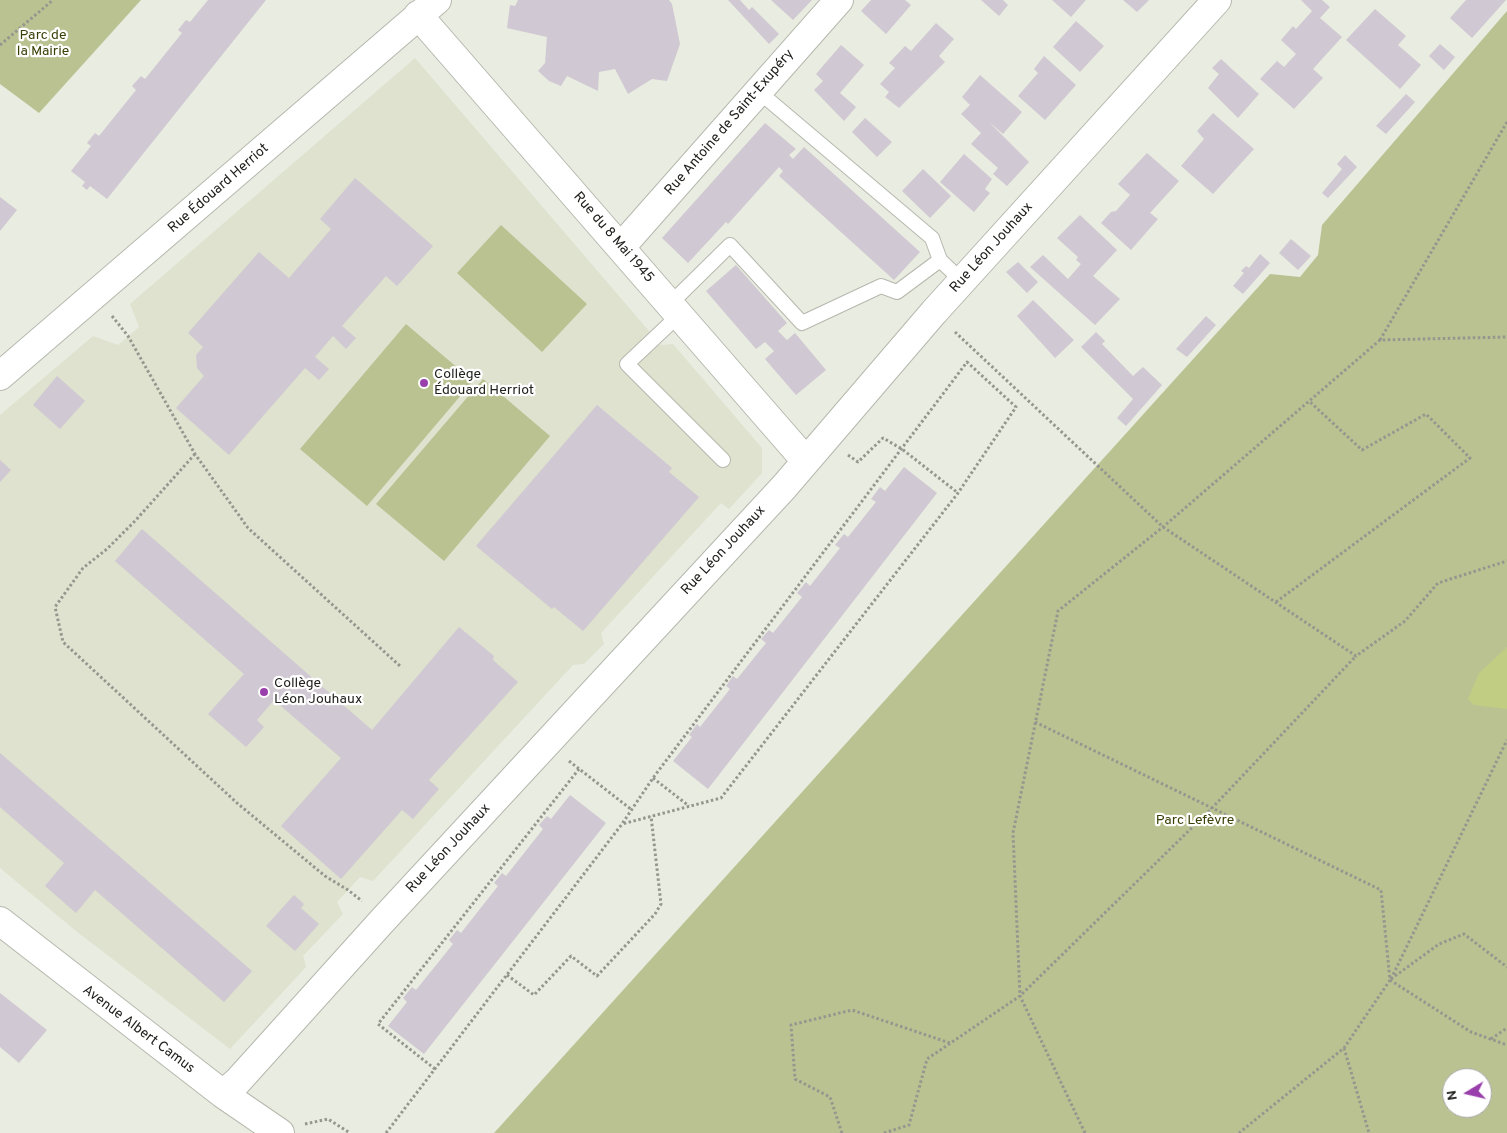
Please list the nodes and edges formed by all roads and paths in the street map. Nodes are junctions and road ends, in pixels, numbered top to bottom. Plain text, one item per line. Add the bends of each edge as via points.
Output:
1 (53, 0) edge
2 (839, 0) edge
3 (1217, 0) edge
4 (428, 8) edge
5 (0, 45) edge
6 (758, 91) junction
7 (1507, 122) edge
8 (621, 246) junction
9 (940, 260) junction
10 (962, 281) junction
11 (95, 296) junction
12 (675, 309) junction
13 (934, 312) junction
14 (1507, 337) edge
15 (1380, 340) junction
16 (0, 376) edge
17 (1309, 402) junction
18 (824, 440) junction
19 (902, 449) junction
20 (194, 454) junction
21 (723, 460) dead end
22 (806, 461) junction
23 (958, 493) junction
24 (1163, 527) junction
25 (1507, 561) edge
26 (1276, 602) junction
27 (1356, 656) junction
28 (400, 666) dead end
29 (1035, 722) junction
30 (1507, 740) edge
31 (564, 757) dead end
32 (579, 769) junction
33 (653, 778) junction
34 (690, 806) junction
35 (1212, 808) junction
36 (632, 810) junction
37 (651, 816) junction
38 (622, 824) junction
39 (383, 920) junction
40 (0, 921) edge
41 (1507, 967) edge
42 (507, 975) junction
43 (1390, 980) junction
44 (1020, 996) junction
45 (1507, 1028) edge
46 (1491, 1039) junction
47 (950, 1043) junction
48 (1507, 1045) edge
49 (1344, 1048) junction
50 (435, 1069) junction
51 (223, 1094) junction
52 (280, 1133) edge
53 (386, 1133) edge
54 (842, 1133) edge
55 (884, 1133) edge
56 (1085, 1133) edge
57 (1239, 1133) edge
58 (1369, 1133) edge

1 - 5 path
2 - 6 street, Rue Antoine de Saint-Exupéry
3 - 10 street, Rue Léon Jouhaux
4 - 8 street, Rue du 8 Mai 1945
4 - 11 street, Rue Édouard Herriot
6 - 8 street, Rue Antoine de Saint-Exupéry
6 - 9 lane via 932,238
7 - 15 path
8 - 12 street, Rue du 8 Mai 1945
9 - 10 lane
9 - 12 lane via 898,292 881,286 802,323 730,245
10 - 13 street, Rue Léon Jouhaux
11 - 16 street, Rue Édouard Herriot
11 - 20 path via 128,336
12 - 21 lane via 627,364
12 - 22 street, Rue du 8 Mai 1945
13 - 18 street, Rue Léon Jouhaux
13 - 24 path
14 - 15 path
15 - 17 path
17 - 24 path
17 - 26 path via 1362,450 1426,414 1470,458
18 - 19 path via 858,462 883,438
18 - 22 street, Rue Léon Jouhaux
19 - 23 path
19 - 23 path via 967,362 1016,407
19 - 33 path
20 - 28 path via 248,528
20 - 39 path via 136,521 70,583 55,606 63,642 237,803
22 - 39 street, Rue Léon Jouhaux
23 - 34 path via 721,798
24 - 26 path
24 - 29 path via 1058,611
25 - 27 path via 1438,582 1404,621
26 - 27 path
27 - 35 path
29 - 35 path
29 - 44 path via 1013,833
30 - 43 path
31 - 32 path
32 - 36 path
32 - 50 path via 378,1024
33 - 34 path
33 - 36 path
34 - 37 path
35 - 43 path via 1380,890
35 - 44 path
36 - 38 path
37 - 38 path
37 - 42 path via 661,904 655,914 597,976 572,956 534,995
38 - 42 path
39 - 51 street, Rue Léon Jouhaux
40 - 51 street, Avenue Albert Camus
41 - 43 path via 1464,934 1439,944
42 - 50 path
43 - 46 path via 1471,1032
43 - 49 path
44 - 47 path
44 - 56 path
45 - 46 path
46 - 48 path
47 - 54 path via 852,1010 791,1025 795,1079 830,1097
47 - 55 path via 927,1059 908,1125
49 - 57 path
49 - 58 path
50 - 53 path
51 - 52 street, Avenue Albert Camus

